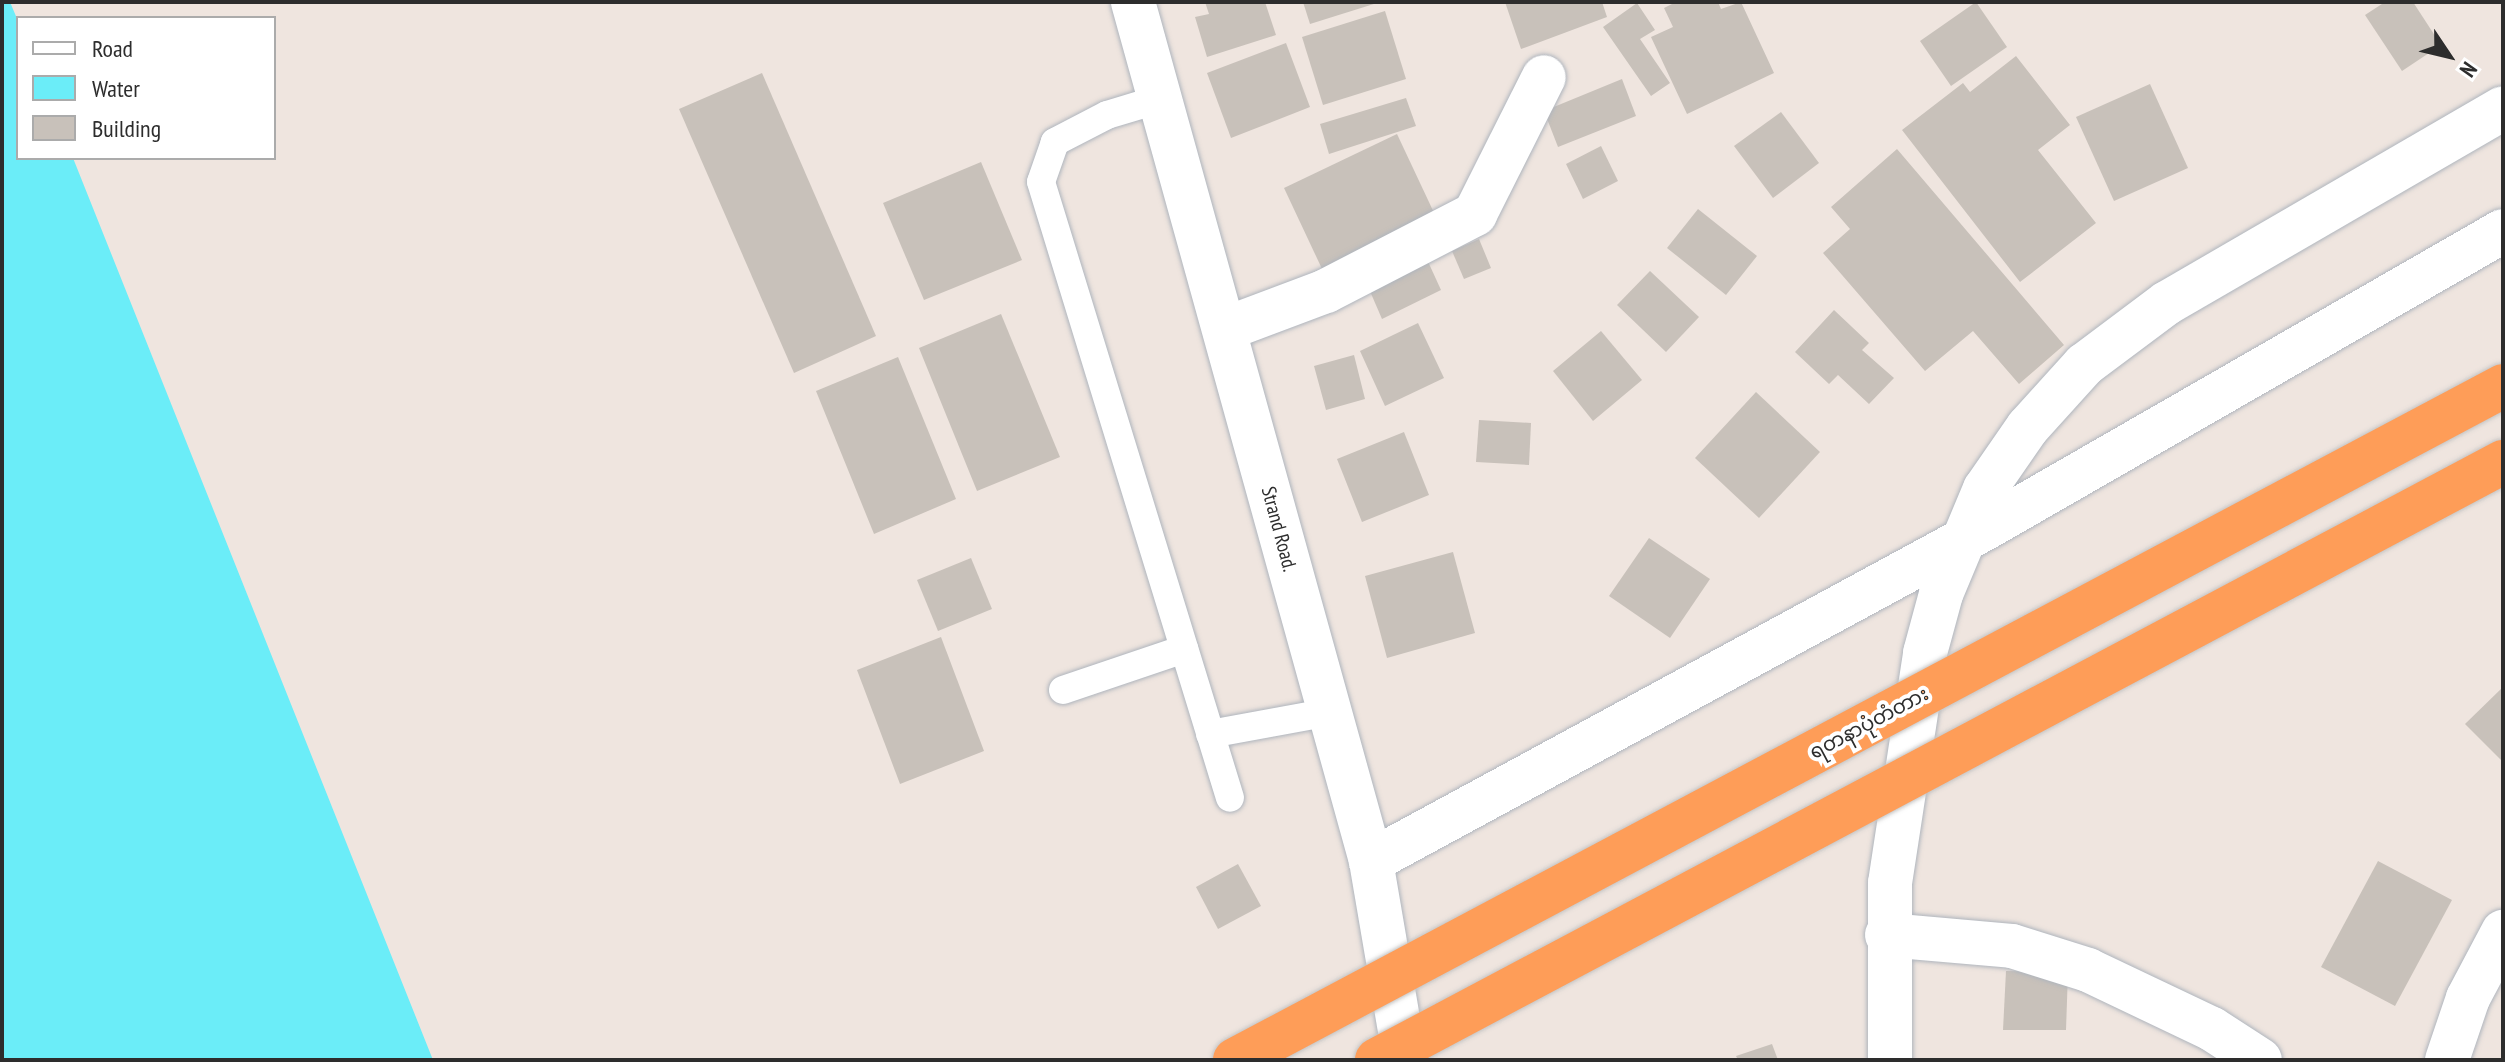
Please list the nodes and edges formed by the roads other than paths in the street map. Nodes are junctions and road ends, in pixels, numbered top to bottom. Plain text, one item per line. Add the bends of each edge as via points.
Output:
1 (1133, 2) edge
2 (1544, 77) dead end
3 (1160, 99) junction
4 (2503, 108) edge
5 (2503, 231) edge
6 (1225, 329) junction
7 (2503, 386) edge
8 (2503, 462) edge
9 (1967, 537) junction
10 (1184, 649) junction
11 (1063, 690) dead end
12 (1330, 712) junction
13 (1210, 734) junction
14 (1230, 798) dead end
15 (1371, 861) junction
16 (2503, 932) edge
17 (1887, 935) junction
18 (1235, 1060) edge
19 (1377, 1060) edge
20 (1405, 1060) edge
21 (1890, 1060) edge
22 (2260, 1060) edge
23 (2447, 1060) edge

1 - 3 street, Strand Road.
2 - 6 street via 1475,214 1326,291
3 - 6 street, Strand Road.
3 - 10 lane via 1107,115 1055,142 1041,182
4 - 9 street via 2167,303 2084,365 2028,427 1985,489
5 - 9 street
6 - 12 street, Strand Road.
7 - 18 highway, ရတနာပုံတံတား, bridge
8 - 19 highway, bridge
9 - 15 street
9 - 17 street via 1941,594 1925,653
10 - 11 lane
10 - 13 lane
12 - 13 lane
12 - 15 street, Strand Road.
13 - 14 lane
15 - 20 street, Strand Road.
16 - 23 street via 2468,998
17 - 21 street
17 - 22 street via 2012,946 2088,970 2212,1029

